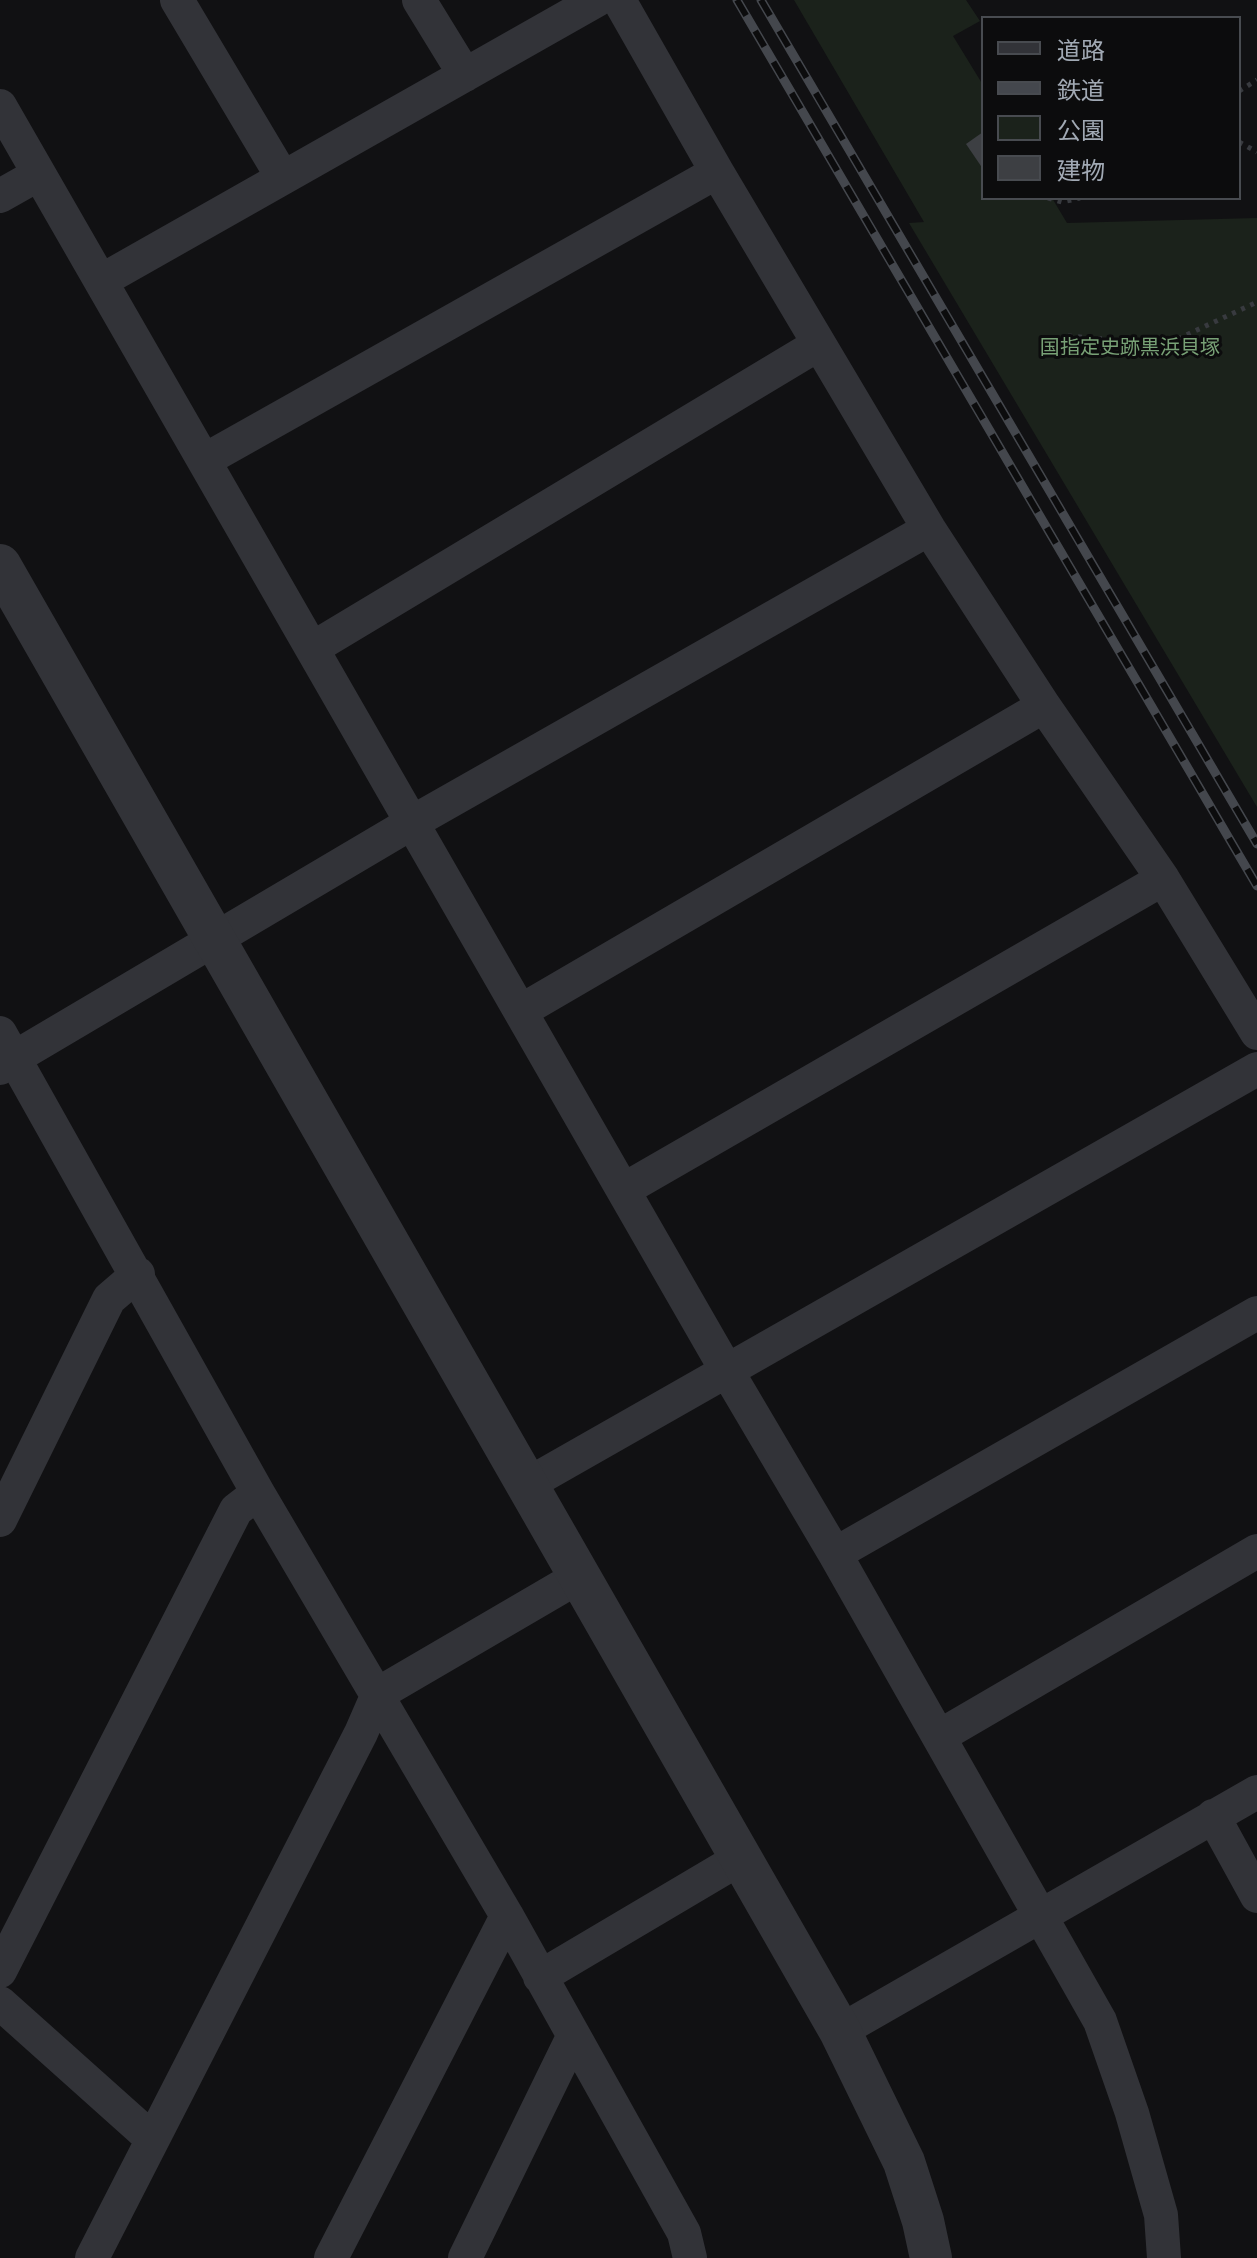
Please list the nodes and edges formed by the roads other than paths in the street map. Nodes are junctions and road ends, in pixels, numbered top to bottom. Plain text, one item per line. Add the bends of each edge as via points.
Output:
1 (177, 0) edge
2 (419, 0) edge
3 (597, 0) edge
4 (619, 0) edge
5 (465, 75) junction
6 (0, 106) edge
7 (717, 172) junction
8 (39, 174) junction
9 (283, 178) junction
10 (0, 196) edge
11 (101, 281) junction
12 (819, 344) junction
13 (205, 460) junction
14 (929, 529) junction
15 (0, 565) edge
16 (313, 648) junction
17 (1044, 706) junction
18 (413, 822) junction
19 (1163, 879) junction
20 (216, 941) junction
21 (521, 1011) junction
22 (1257, 1033) edge
23 (5, 1053) edge
24 (1257, 1069) edge
25 (625, 1189) junction
26 (138, 1274) junction
27 (1257, 1313) edge
28 (727, 1371) junction
29 (528, 1484) junction
30 (258, 1493) junction
31 (0, 1520) edge
32 (1257, 1551) edge
33 (835, 1554) junction
34 (580, 1576) junction
35 (378, 1694) junction
36 (940, 1736) junction
37 (1257, 1792) edge
38 (1213, 1816) junction
39 (741, 1858) junction
40 (1257, 1896) edge
41 (1040, 1915) junction
42 (507, 1916) junction
43 (0, 1971) edge
44 (540, 1977) junction
45 (0, 2003) edge
46 (840, 2031) junction
47 (573, 2037) junction
48 (151, 2138) junction
49 (92, 2258) edge
50 (331, 2258) edge
51 (465, 2258) edge
52 (690, 2258) edge
53 (931, 2258) edge
54 (1164, 2258) edge

1 - 9 street
2 - 5 street
3 - 5 street
4 - 7 street
5 - 9 street
6 - 8 street
7 - 12 street
7 - 13 street
8 - 10 street
8 - 11 street
9 - 11 street
11 - 13 street
12 - 14 street
12 - 16 street
13 - 16 street
14 - 17 street
14 - 18 street
15 - 20 street
16 - 18 street
17 - 19 street
17 - 21 street
18 - 20 street
18 - 21 street
19 - 22 street
19 - 25 street
20 - 23 street
20 - 29 street
21 - 25 street
23 - 26 street
24 - 28 street
25 - 28 street
26 - 30 street
26 - 31 street via 109,1299
27 - 33 street
28 - 29 street
28 - 33 street
29 - 34 street
30 - 35 street
30 - 43 street via 236,1510
32 - 36 street
33 - 36 street
34 - 35 street
34 - 39 street
35 - 42 street
35 - 48 street
36 - 41 street
37 - 38 street
38 - 40 street
38 - 41 street
39 - 44 street
39 - 46 street
41 - 46 street
41 - 54 street via 1100,2021 1161,2215
42 - 44 street
42 - 50 street
44 - 47 street
45 - 48 street
46 - 53 street via 904,2162
47 - 51 street
47 - 52 street via 684,2233
48 - 49 street

